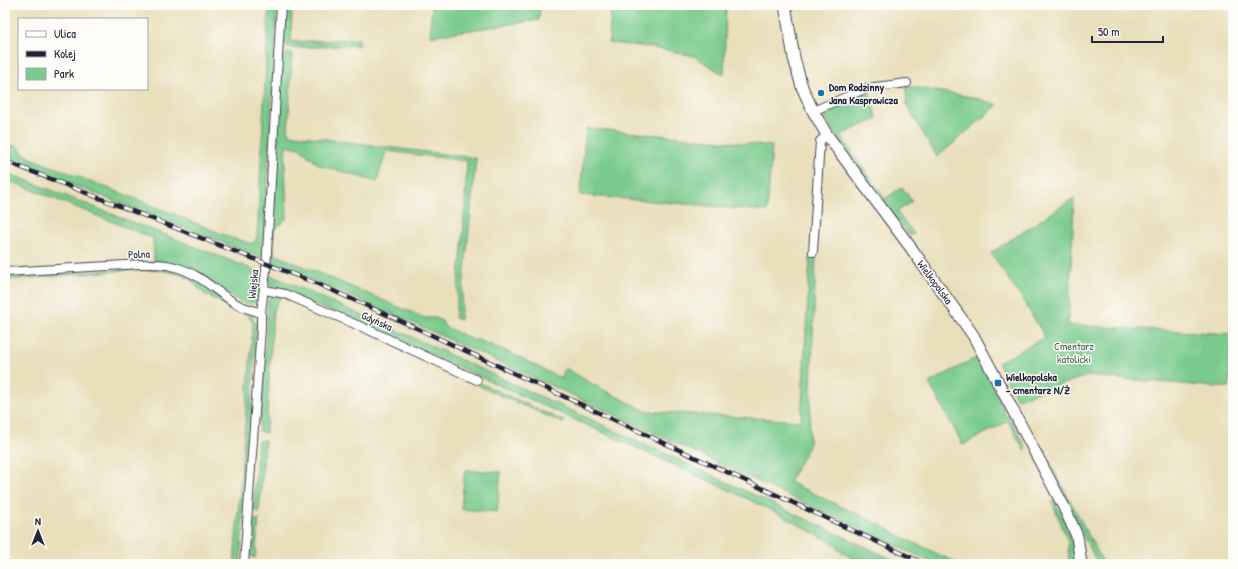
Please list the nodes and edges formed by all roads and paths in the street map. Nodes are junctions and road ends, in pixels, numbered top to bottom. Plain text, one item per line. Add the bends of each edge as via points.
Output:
1 (281, 5) edge
2 (785, 5) edge
3 (907, 83) dead end
4 (813, 111) junction
5 (827, 135) junction
6 (813, 252) dead end
7 (5, 272) edge
8 (264, 290) junction
9 (261, 313) junction
10 (477, 380) dead end
11 (244, 564) edge
12 (1081, 564) edge

1 - 8 street, Wiejska
2 - 4 street, Wielkopolska via 794,58 802,87
3 - 4 street via 867,88
4 - 5 street, Wielkopolska
5 - 6 street via 820,141
5 - 12 street, Wielkopolska via 980,347 1064,508 1077,536
7 - 9 street, Polna via 163,264 198,276 236,304
8 - 9 street, Wiejska
8 - 10 street, Gdyńska via 285,294 371,330
9 - 11 street, Wiejska

